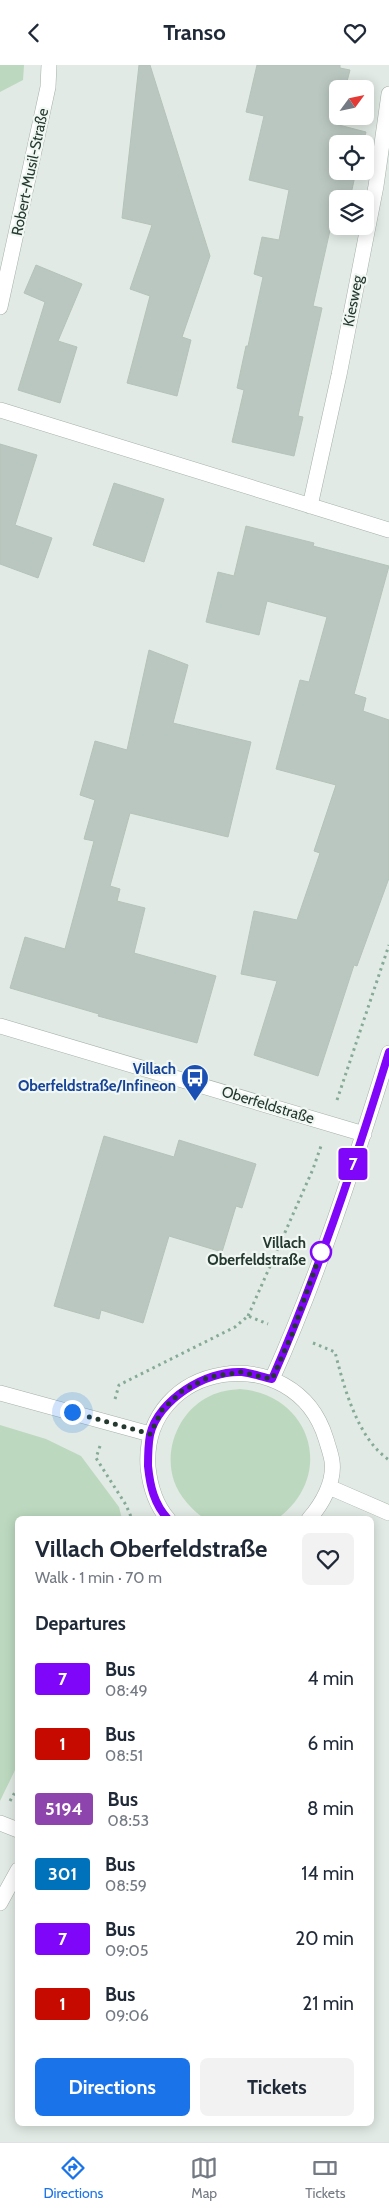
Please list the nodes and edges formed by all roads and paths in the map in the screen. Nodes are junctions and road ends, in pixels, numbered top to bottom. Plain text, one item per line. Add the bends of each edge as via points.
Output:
1 (49, 65) edge
2 (389, 94) edge
3 (0, 307) edge
4 (0, 410) edge
5 (310, 506) junction
6 (389, 530) edge
7 (389, 945) edge
8 (0, 1026) edge
9 (389, 1053) edge
10 (340, 1091) dead end
11 (364, 1134) junction
12 (317, 1158) dead end
13 (248, 1316) junction
14 (261, 1321) dead end
15 (323, 1347) dead end
16 (272, 1379) junction
17 (117, 1391) dead end
18 (0, 1393) edge
19 (150, 1434) junction
20 (100, 1447) dead end
21 (389, 1460) edge
22 (329, 1487) junction
23 (389, 1513) edge
24 (131, 1516) edge
25 (165, 1516) edge
26 (311, 1516) edge
27 (0, 1823) edge
28 (15, 1828) edge
29 (15, 1876) edge
30 (0, 1903) edge

1 - 3 street, Robert-Musil-Straße via 44,106
2 - 5 street, Kiesweg via 376,186
4 - 5 street
5 - 6 street
7 - 10 path
8 - 11 street, Oberfeldstraße
9 - 11 street
11 - 16 street via 292,1334
12 - 13 path
13 - 14 path
13 - 17 path via 235,1327 119,1385
15 - 21 path via 335,1352 345,1390 358,1419 370,1442
16 - 19 street via 241,1372 209,1377 175,1397 162,1410
16 - 22 street via 292,1390 313,1413 324,1433 332,1462
18 - 19 street
19 - 25 street via 150,1485
20 - 24 path via 96,1459
22 - 23 street
22 - 26 street
27 - 28 street
29 - 30 street

